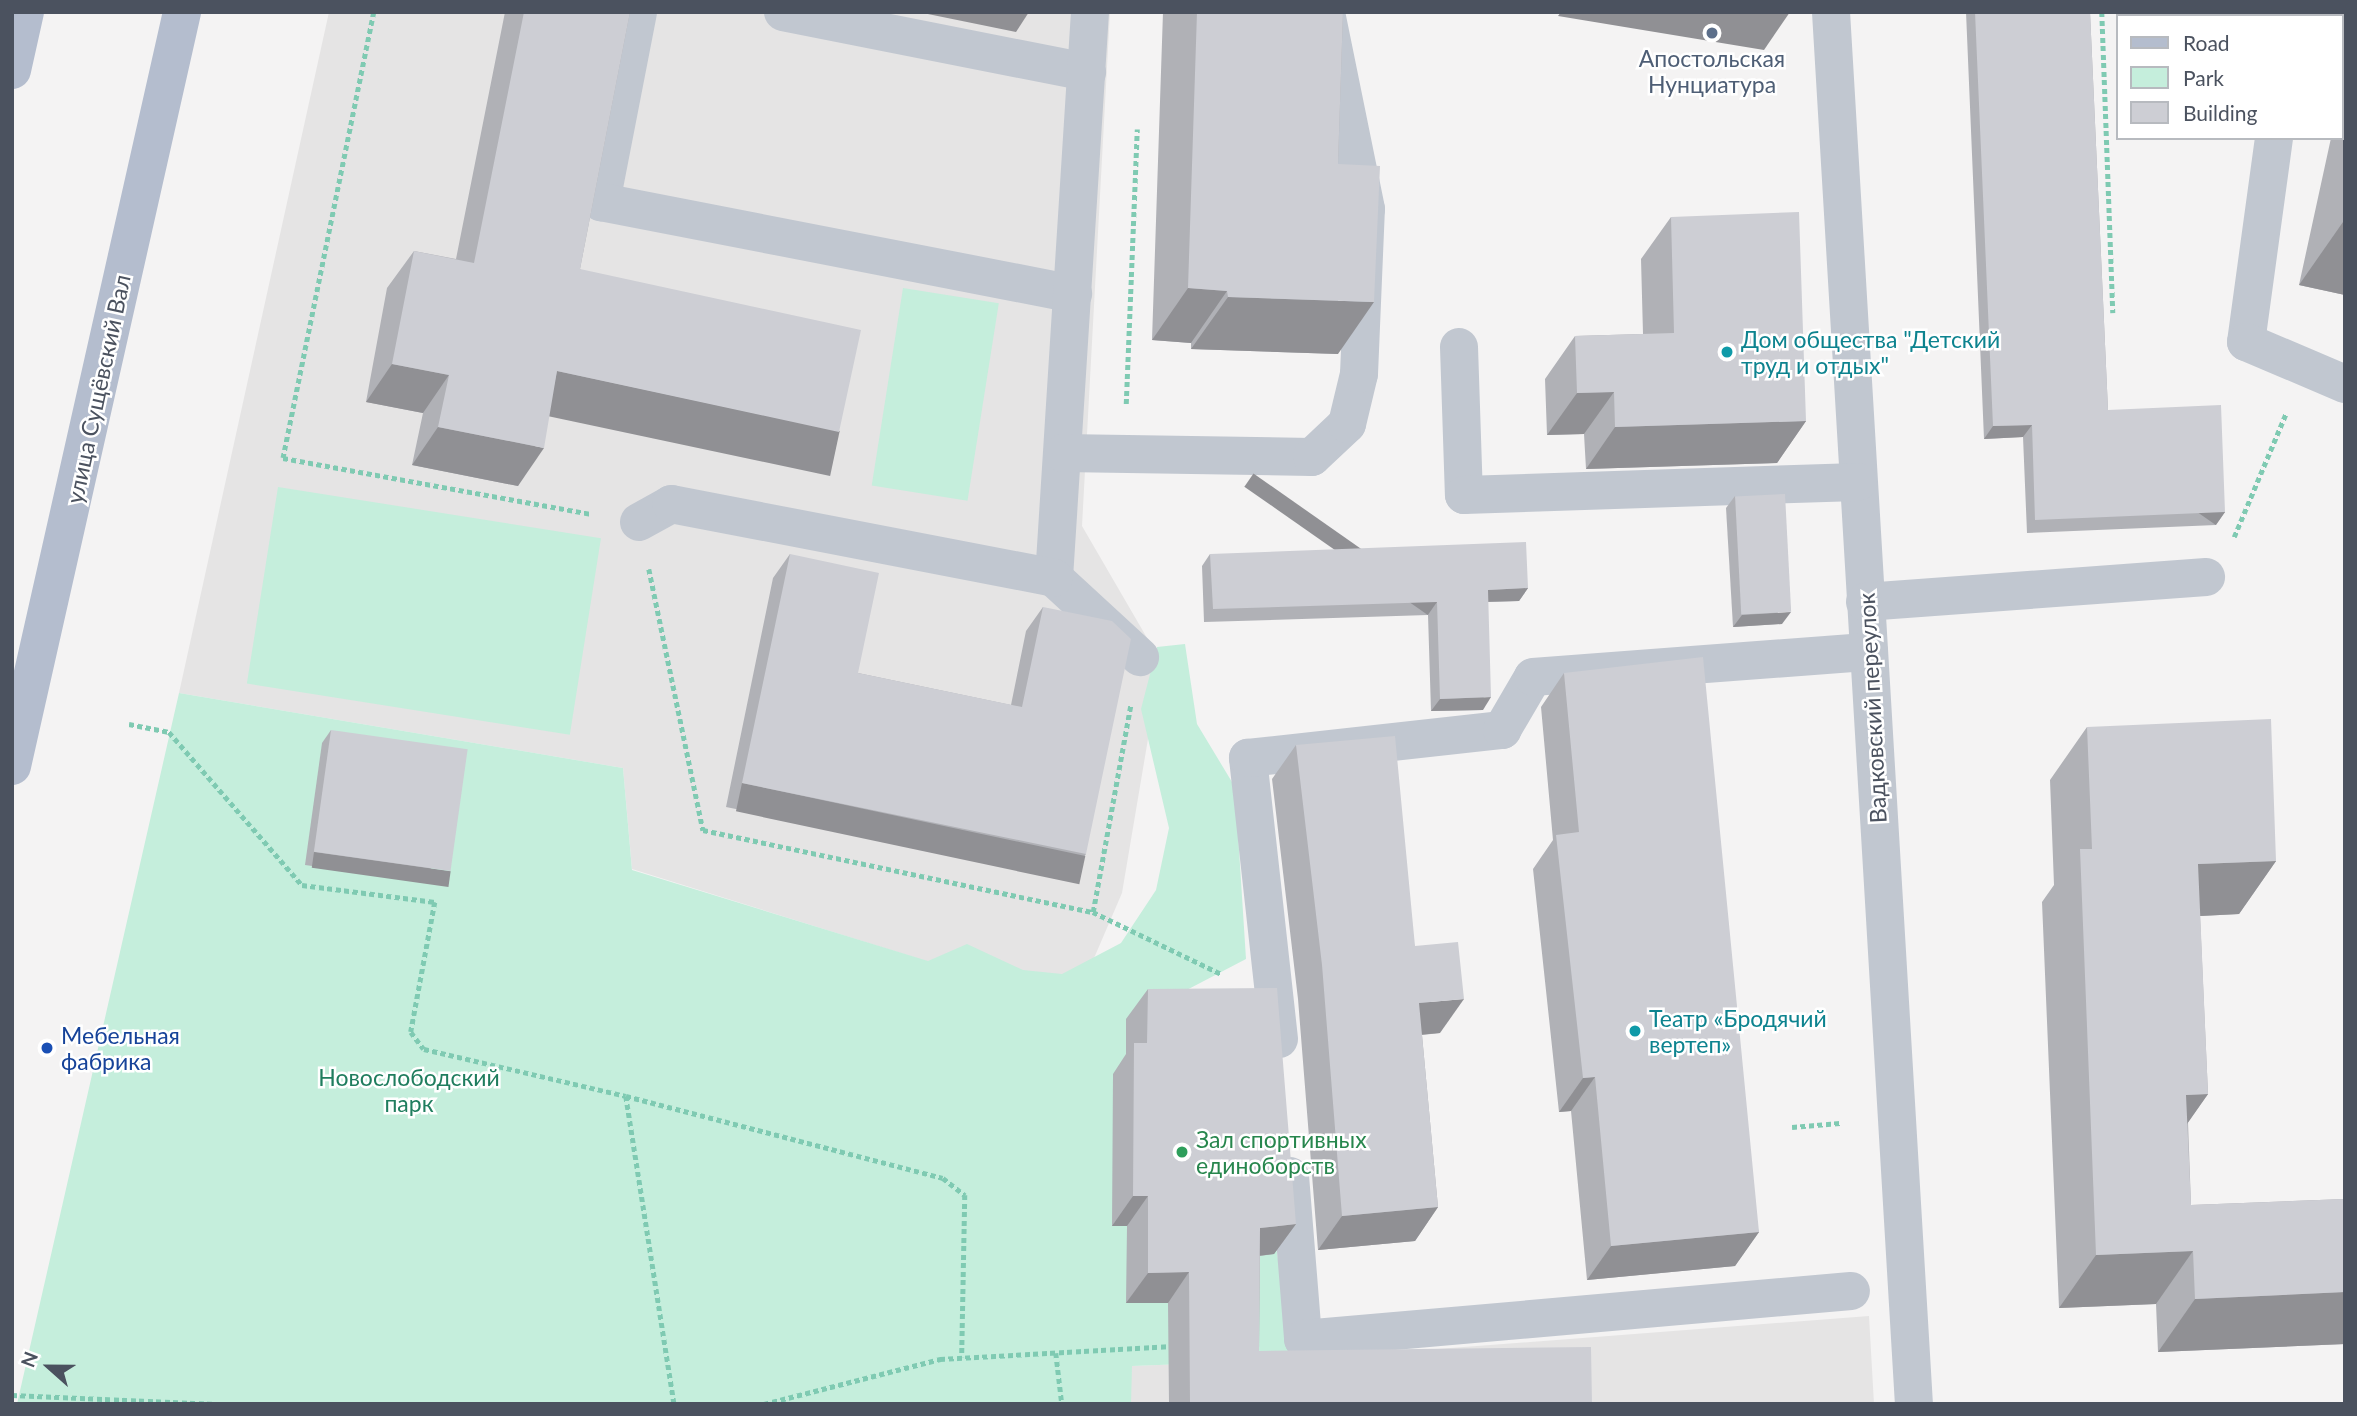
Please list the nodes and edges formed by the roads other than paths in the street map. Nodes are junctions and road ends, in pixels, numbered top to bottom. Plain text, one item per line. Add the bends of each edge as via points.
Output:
1 (25, 12) edge
2 (181, 12) edge
3 (638, 12) edge
4 (783, 12) edge
5 (1090, 12) edge
6 (1326, 12) edge
7 (1830, 12) edge
8 (12, 70) edge
9 (1087, 72) junction
10 (2274, 140) edge
11 (1073, 294) junction
12 (1459, 347) dead end
13 (2345, 383) edge
14 (1062, 453) junction
15 (1858, 482) junction
16 (639, 522) road end
17 (2206, 577) road end
18 (1054, 579) junction
19 (1865, 602) junction
20 (1869, 652) junction
21 (1140, 657) road end
22 (12, 766) edge
23 (1281, 1068) edge
24 (1287, 1136) edge
25 (1851, 1290) dead end
26 (1914, 1404) edge

1 - 8 main road
2 - 22 main road, улица Сущёвский Вал
3 - 11 street via 601,202
4 - 9 street
5 - 9 street
6 - 14 street via 1366,209 1359,374 1348,424 1312,457
7 - 15 street, Вадковский переулок
9 - 11 street
10 - 13 street via 2246,342
11 - 14 street
12 - 15 street via 1464,495
14 - 18 street
15 - 19 street, Вадковский переулок
16 - 18 street via 671,504
17 - 19 street
18 - 21 street
19 - 20 street, Вадковский переулок
20 - 23 street via 1532,677 1502,730 1248,758
20 - 26 street, Вадковский переулок
24 - 25 street via 1303,1339

